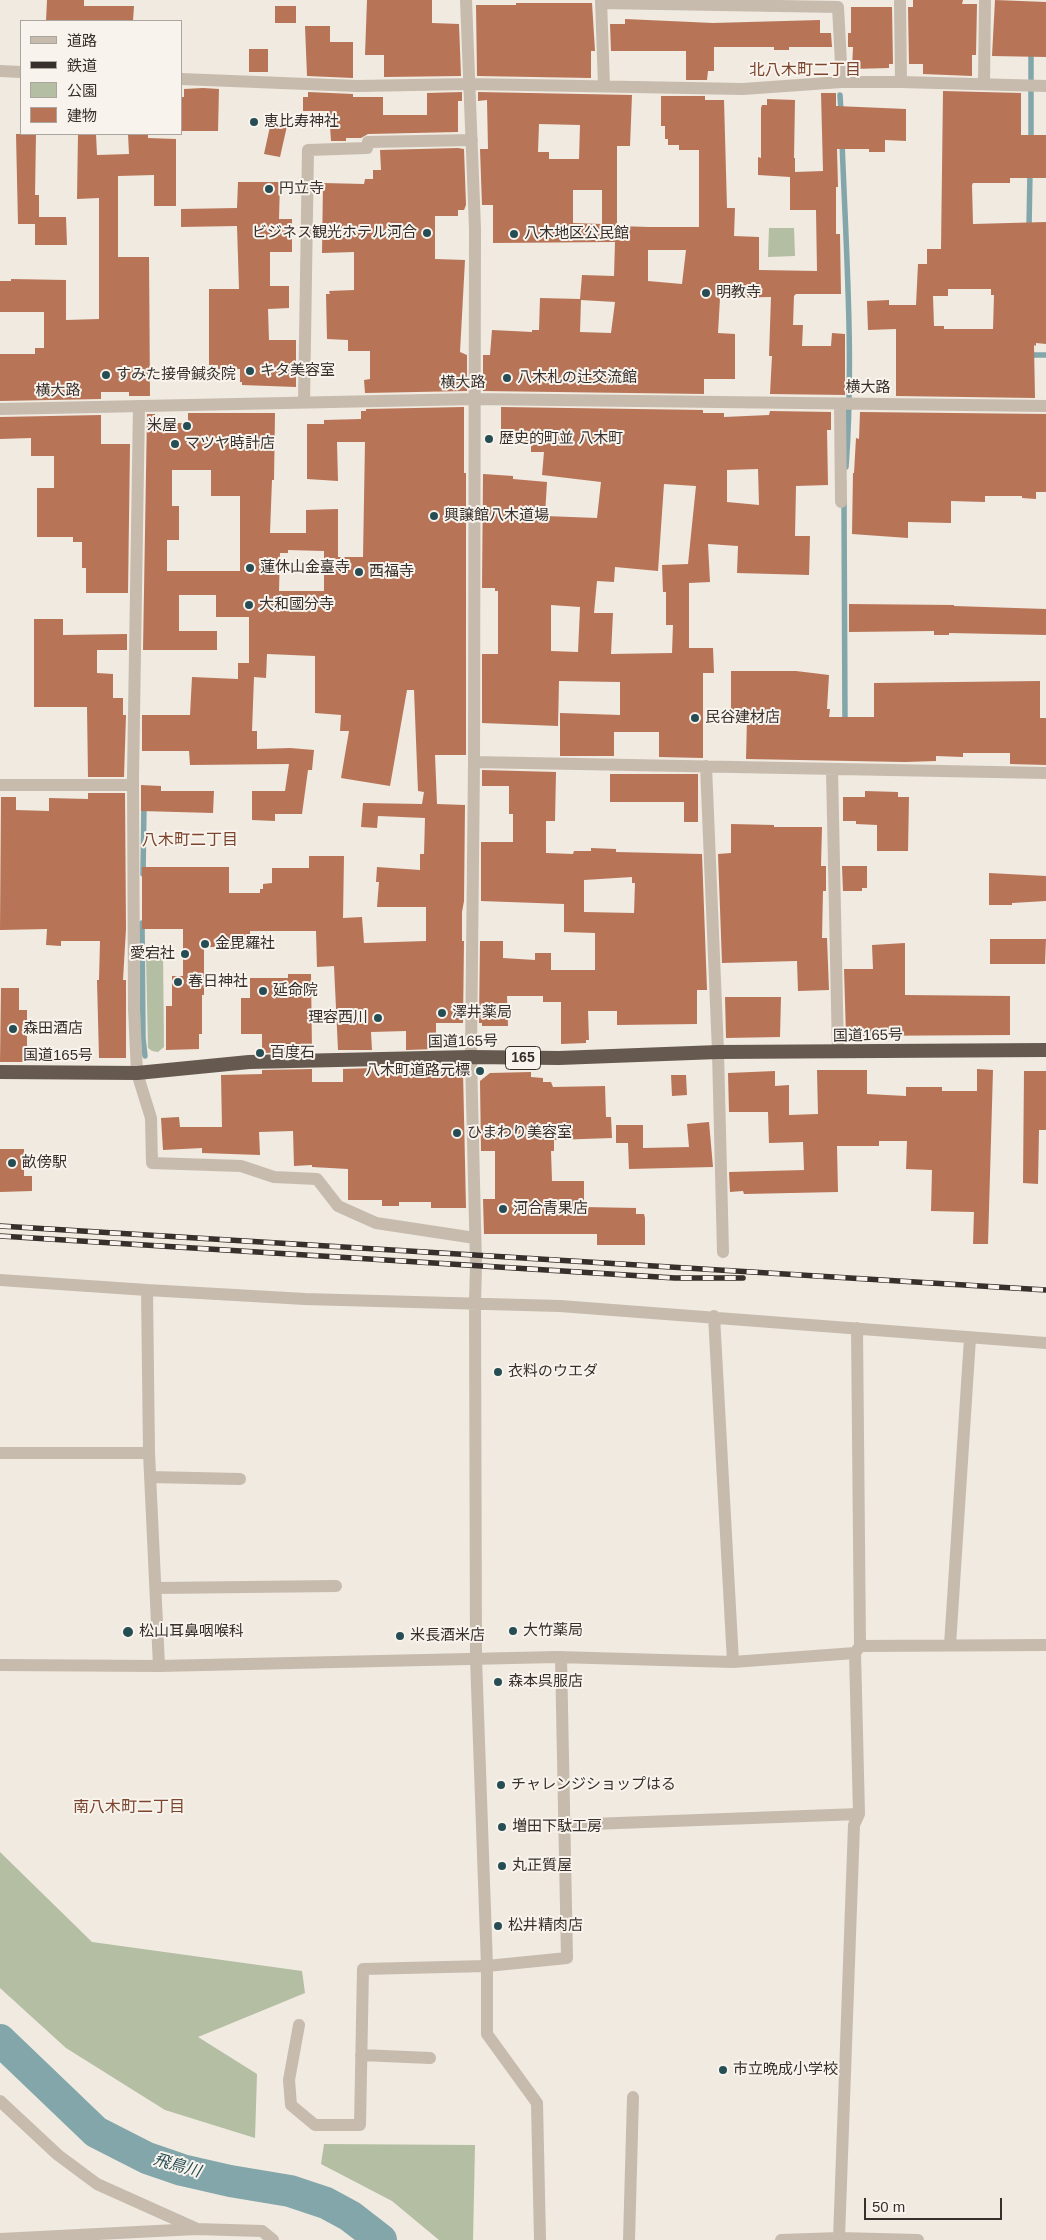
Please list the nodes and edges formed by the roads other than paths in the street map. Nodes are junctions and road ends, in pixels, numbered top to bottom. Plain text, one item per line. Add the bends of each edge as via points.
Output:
1 (466, 0) edge
2 (985, 0) edge
3 (602, 2) edge
4 (900, 2) dead end
5 (838, 4) edge
6 (0, 71) edge
7 (20, 72) edge
8 (182, 79) edge
9 (842, 82) junction
10 (900, 82) junction
11 (470, 84) junction
12 (984, 84) junction
13 (604, 85) junction
14 (1037, 85) edge
15 (472, 140) junction
16 (474, 399) junction
17 (304, 402) junction
18 (840, 404) junction
19 (139, 406) junction
20 (1046, 406) edge
21 (0, 409) edge
22 (841, 502) dead end
23 (474, 762) junction
24 (706, 766) junction
25 (832, 770) junction
26 (1046, 773) edge
27 (0, 785) edge
28 (133, 785) junction
29 (1046, 1050) edge
30 (718, 1052) junction
31 (838, 1052) junction
32 (471, 1058) junction
33 (0, 1072) edge
34 (137, 1073) junction
35 (475, 1238) junction
36 (723, 1252) dead end
37 (0, 1280) edge
38 (148, 1290) junction
39 (474, 1303) junction
40 (714, 1316) junction
41 (857, 1328) junction
42 (970, 1338) junction
43 (1046, 1343) edge
44 (149, 1452) junction
45 (0, 1453) edge
46 (150, 1477) junction
47 (240, 1479) dead end
48 (336, 1586) dead end
49 (156, 1588) junction
50 (950, 1645) junction
51 (1046, 1645) edge
52 (858, 1649) junction
53 (561, 1657) junction
54 (476, 1658) junction
55 (732, 1662) junction
56 (0, 1665) edge
57 (158, 1666) junction
58 (859, 1814) junction
59 (565, 1825) junction
60 (487, 1966) junction
61 (299, 2025) dead end
62 (361, 2056) junction
63 (430, 2058) dead end
64 (633, 2097) dead end
65 (0, 2101) edge
66 (196, 2229) junction
67 (183, 2235) edge
68 (0, 2239) edge
69 (845, 2239) edge
70 (274, 2240) edge
71 (540, 2240) edge
72 (629, 2240) edge
73 (781, 2240) edge
74 (918, 2240) edge

1 - 11 street
2 - 12 street
3 - 5 street
3 - 13 street
4 - 10 street
5 - 9 street
6 - 7 street
8 - 11 street via 357,86
9 - 10 street
9 - 13 street via 743,89
10 - 12 street
11 - 13 street
11 - 15 street
12 - 14 street
15 - 16 street
15 - 17 street via 368,142 367,148 308,150
16 - 17 street, 横大路
16 - 18 street, 横大路
16 - 23 street
17 - 19 street, 横大路
18 - 20 street, 横大路
18 - 22 street
19 - 21 street, 横大路
19 - 28 street
23 - 24 street
23 - 32 street
24 - 25 street
24 - 30 street
25 - 26 street
25 - 31 street
27 - 28 street
28 - 34 street
29 - 31 highway, 国道165号 / 165
30 - 31 highway, 国道165号 / 165
30 - 32 highway, 国道165号 / 165
30 - 36 street
32 - 34 highway, 国道165号 / 165 via 249,1062
32 - 35 street
33 - 34 highway, 国道165号 / 165
34 - 35 street via 151,1118 152,1163 242,1166 274,1177 317,1179 338,1206 376,1223
35 - 39 street
37 - 38 street
38 - 39 street via 305,1299
38 - 44 street
39 - 40 street
39 - 54 street
40 - 41 street via 778,1324
40 - 55 street
41 - 42 street
41 - 52 street
42 - 43 street
42 - 50 street
44 - 45 street
44 - 46 street
46 - 47 street
46 - 49 street
48 - 49 street
49 - 57 street
50 - 51 street
50 - 52 street
52 - 55 street
52 - 58 street
53 - 54 street
53 - 55 street
53 - 59 street
54 - 57 street
54 - 60 street
56 - 57 street
58 - 59 street
58 - 69 street via 854,1825
59 - 60 street via 567,1958
60 - 62 street via 363,1969
60 - 71 street via 487,2034 537,2103
61 - 62 street via 289,2080 291,2105 314,2124 360,2125
62 - 63 street
64 - 72 street
65 - 66 street via 58,2155 97,2184
66 - 67 street
66 - 70 street via 262,2231
67 - 68 street
69 - 73 street
69 - 74 street

